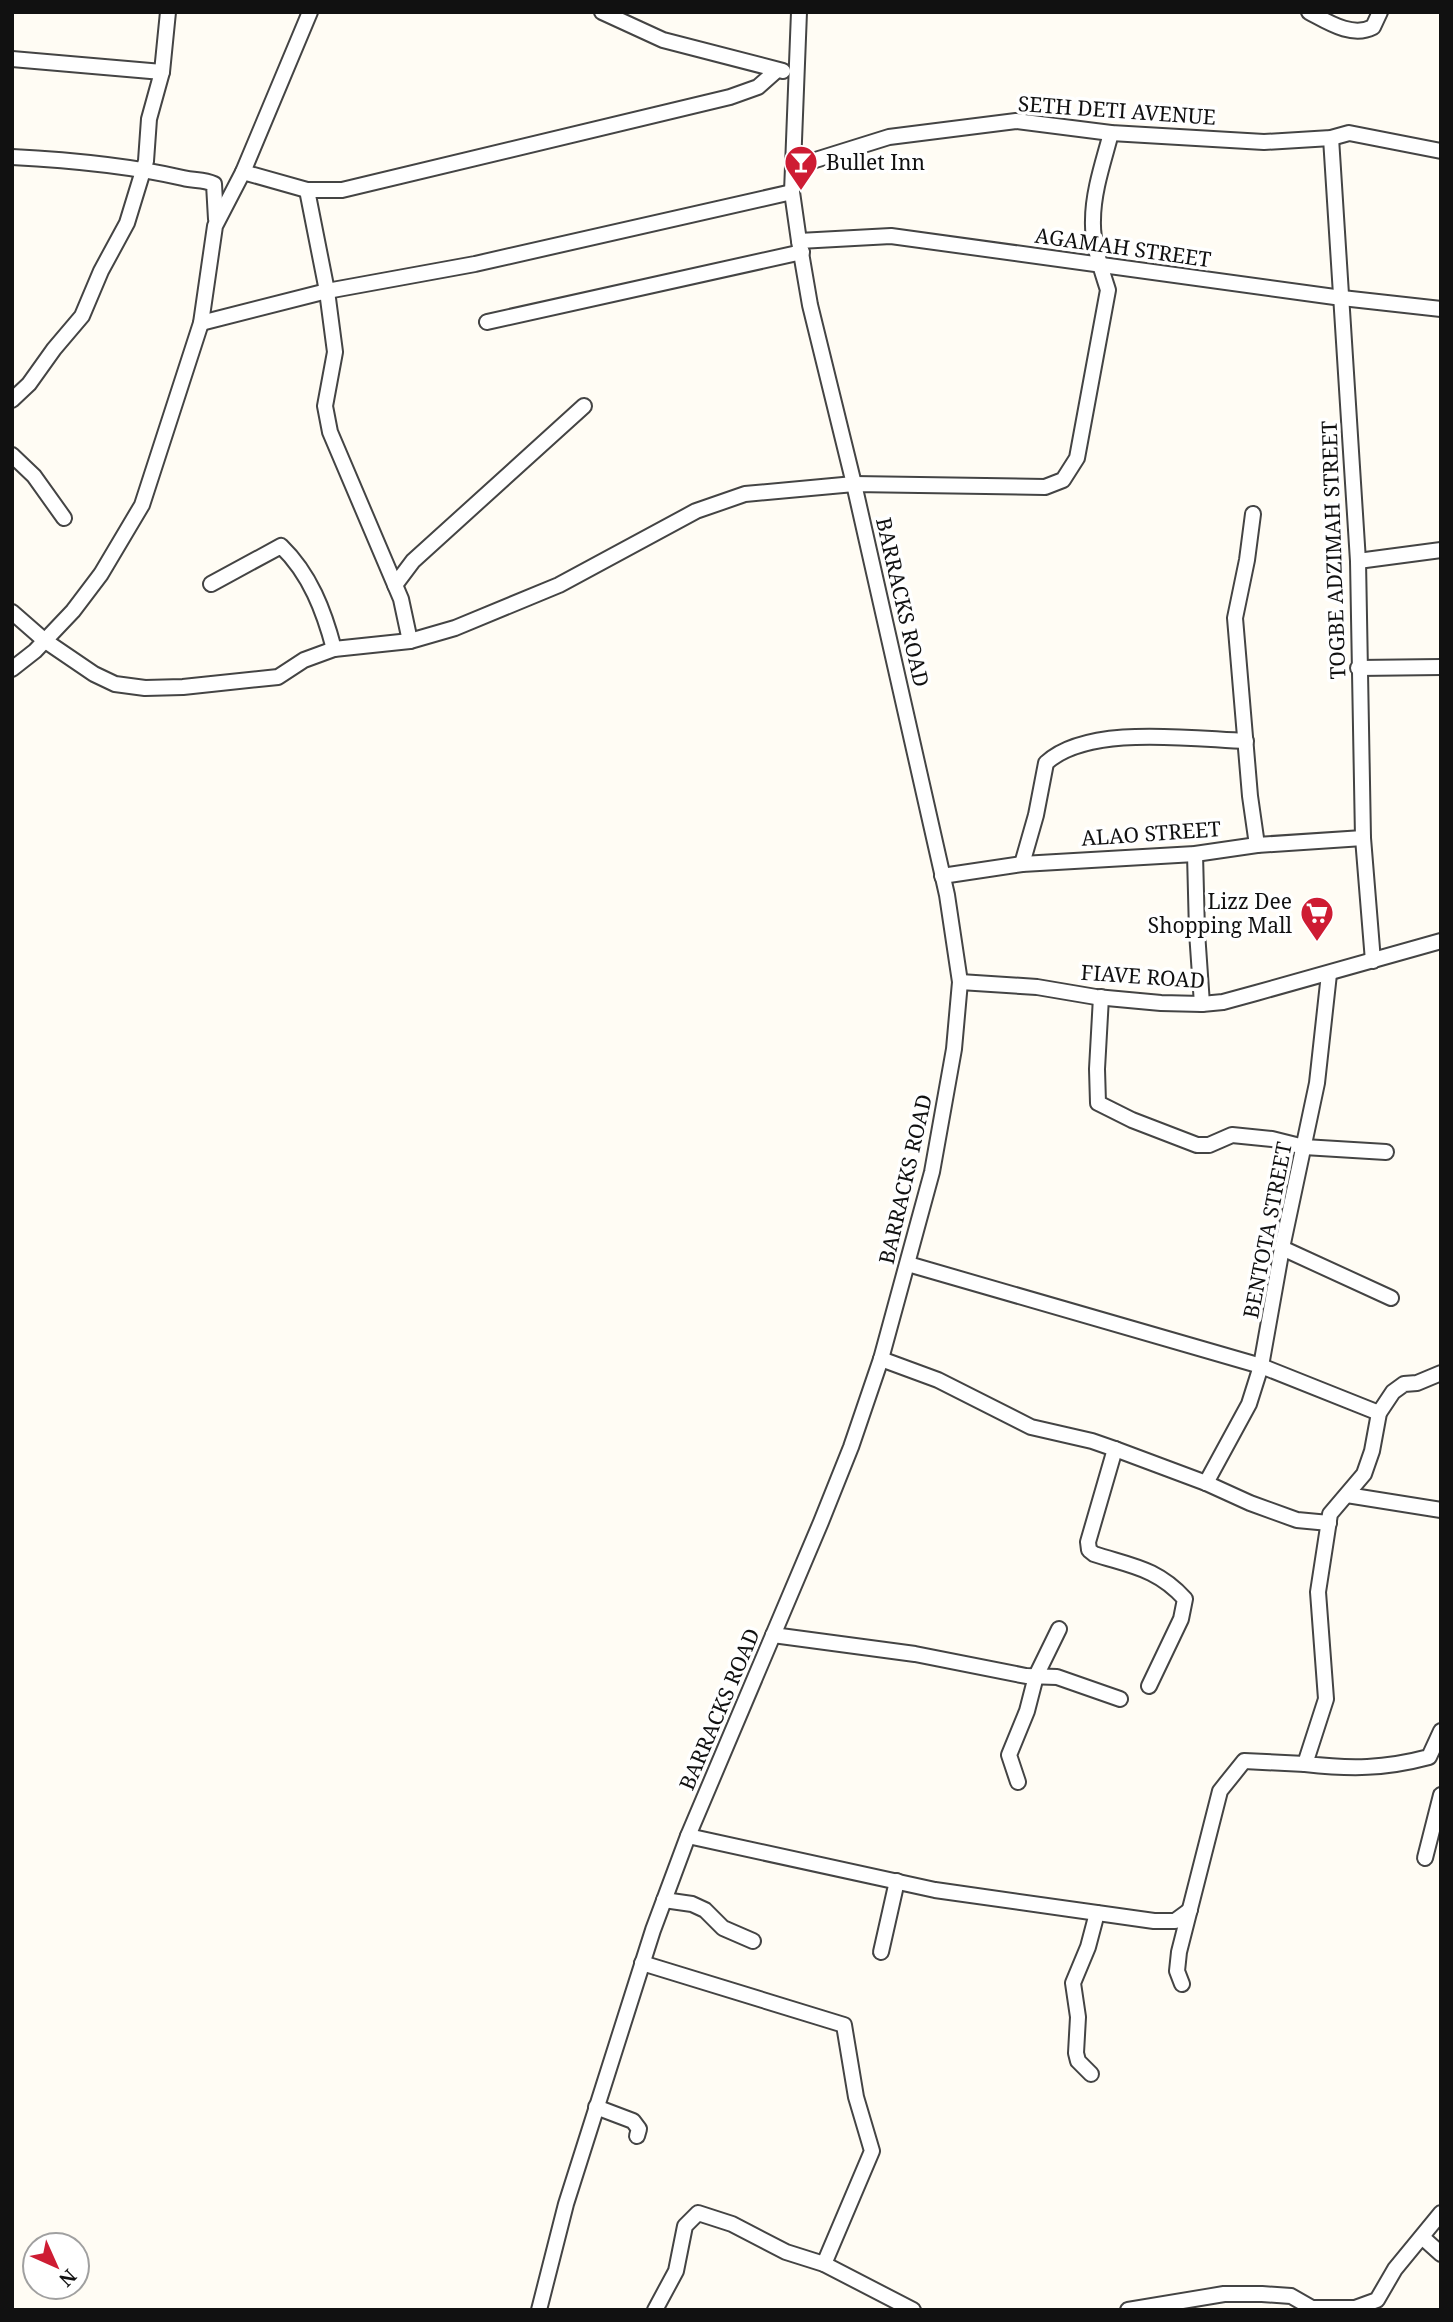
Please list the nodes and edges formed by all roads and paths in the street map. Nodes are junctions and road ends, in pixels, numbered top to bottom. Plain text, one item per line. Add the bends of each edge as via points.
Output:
1 (168, 12) edge
2 (310, 12) edge
3 (602, 12) edge
4 (799, 12) edge
5 (1309, 12) edge
6 (1380, 12) edge
7 (12, 59) edge
8 (795, 69) junction
9 (776, 71) junction
10 (162, 72) junction
11 (1111, 133) junction
12 (1331, 138) junction
13 (1441, 151) edge
14 (12, 157) edge
15 (793, 167) junction
16 (142, 169) junction
17 (243, 172) junction
18 (307, 190) junction
19 (792, 192) junction
20 (215, 226) junction
21 (801, 246) junction
22 (1100, 265) junction
23 (327, 291) junction
24 (1342, 298) junction
25 (1441, 309) edge
26 (487, 321) dead end
27 (201, 323) junction
28 (12, 400) edge
29 (584, 406) dead end
30 (12, 455) edge
31 (854, 484) junction
32 (1253, 514) dead end
33 (64, 518) dead end
34 (1441, 550) edge
35 (1358, 561) junction
36 (211, 583) dead end
37 (395, 585) junction
38 (12, 612) edge
39 (44, 640) junction
40 (410, 641) junction
41 (334, 649) junction
42 (1441, 667) edge
43 (12, 668) edge
44 (1358, 668) junction
45 (1246, 741) junction
46 (1363, 838) junction
47 (1257, 845) junction
48 (1195, 854) junction
49 (1022, 864) junction
50 (942, 876) junction
51 (1441, 941) edge
52 (1373, 961) junction
53 (1329, 974) junction
54 (960, 982) junction
55 (1101, 997) junction
56 (1202, 1004) junction
57 (1304, 1147) junction
58 (1386, 1152) dead end
59 (1282, 1248) junction
60 (908, 1264) junction
61 (1391, 1298) dead end
62 (881, 1360) junction
63 (1261, 1366) junction
64 (1441, 1373) edge
65 (1379, 1413) junction
66 (1115, 1449) junction
67 (1206, 1483) junction
68 (1348, 1495) junction
69 (1441, 1510) edge
70 (1329, 1523) junction
71 (1059, 1629) dead end
72 (773, 1635) junction
73 (1036, 1676) junction
74 (1149, 1686) dead end
75 (1120, 1699) dead end
76 (1441, 1731) edge
77 (1429, 1757) junction
78 (1305, 1764) junction
79 (1441, 1767) edge
80 (1018, 1782) dead end
81 (1441, 1795) edge
82 (688, 1836) junction
83 (1425, 1858) dead end
84 (897, 1881) junction
85 (664, 1900) junction
86 (1190, 1910) junction
87 (1097, 1913) junction
88 (753, 1941) dead end
89 (881, 1952) dead end
90 (642, 1963) junction
91 (1182, 1984) dead end
92 (1091, 2074) dead end
93 (596, 2107) junction
94 (637, 2136) dead end
95 (1441, 2213) edge
96 (1422, 2237) junction
97 (1441, 2254) edge
98 (824, 2264) junction
99 (1206, 2304) edge
100 (1312, 2309) edge
101 (539, 2310) edge
102 (655, 2310) edge
103 (913, 2310) edge
104 (1128, 2310) edge

1 - 10 street
2 - 17 street
3 - 9 street via 663,40
4 - 8 street, BARRACKS ROAD
5 - 6 street via 1360,31 1373,27
7 - 10 street
8 - 9 street
8 - 15 street, BARRACKS ROAD
9 - 18 street via 758,86 730,97 342,190
10 - 16 street
11 - 12 street, SETH DETI AVENUE via 1264,142
11 - 15 street, SETH DETI AVENUE via 1016,121 889,137
11 - 22 street via 1093,221
12 - 13 street, SETH DETI AVENUE via 1349,133
12 - 24 street, TOGBE ADZIMAH STREET
14 - 16 street
15 - 19 street, BARRACKS ROAD
16 - 20 street via 214,184
16 - 28 street via 127,223 82,316
17 - 18 street
17 - 20 street
18 - 23 street
19 - 21 street, BARRACKS ROAD
19 - 23 street via 475,264
20 - 27 street
21 - 22 street, AGAMAH STREET via 891,236
21 - 26 street, AGAMAH STREET
21 - 31 street, BARRACKS ROAD via 810,304
22 - 24 street, AGAMAH STREET
22 - 31 street via 1108,290 1077,458 1063,480 1045,487
23 - 27 street
23 - 37 street via 335,352 325,407 330,432
24 - 25 street, AGAMAH STREET
24 - 35 street, TOGBE ADZIMAH STREET
27 - 39 street via 142,505 101,575
29 - 37 street via 413,561
30 - 33 street via 34,476
31 - 40 street via 745,494 687,516 559,585 456,628
31 - 50 street, BARRACKS ROAD
32 - 45 street via 1235,618
34 - 35 street
35 - 44 street, TOGBE ADZIMAH STREET
36 - 41 street via 281,546 314,590
37 - 40 street
38 - 39 street
39 - 41 street via 115,684 145,688 278,677 304,660
39 - 43 street
40 - 41 street
42 - 44 street
44 - 46 street, TOGBE ADZIMAH STREET
45 - 47 street
45 - 49 street via 1115,737 1074,746 1046,763
46 - 47 street, ALAO STREET
46 - 52 street, TOGBE ADZIMAH STREET
47 - 48 street, ALAO STREET
48 - 49 street, ALAO STREET
48 - 56 street
49 - 50 street, ALAO STREET
50 - 54 street, BARRACKS ROAD
51 - 52 street, FIAVE ROAD
52 - 53 street, FIAVE ROAD
53 - 56 street, FIAVE ROAD
53 - 57 street, BENTOTA STREET via 1317,1083
54 - 55 street, FIAVE ROAD
54 - 60 street, BARRACKS ROAD via 946,1098
55 - 56 street, FIAVE ROAD
55 - 57 street via 1098,1103 1197,1145 1232,1135
57 - 58 street
57 - 59 street, BENTOTA STREET
59 - 61 street
59 - 63 street, BENTOTA STREET
60 - 62 street, BARRACKS ROAD
60 - 63 street
62 - 66 street via 938,1380 1031,1427
62 - 72 street, BARRACKS ROAD via 851,1447
63 - 65 street
63 - 67 street, BENTOTA STREET via 1249,1404
64 - 65 street via 1404,1384
65 - 68 street via 1364,1474
66 - 67 street
66 - 74 street via 1089,1550 1152,1571 1185,1598 1181,1619
67 - 70 street via 1297,1520
68 - 69 street
68 - 70 street via 1330,1514
70 - 78 street via 1318,1592 1326,1699
71 - 73 street
72 - 73 street
72 - 82 street, BARRACKS ROAD
73 - 75 street via 1057,1677
73 - 80 street via 1009,1755
76 - 77 street
77 - 78 street via 1398,1765 1348,1768
77 - 79 street
78 - 86 street via 1244,1761 1220,1791
81 - 83 street
82 - 84 street
82 - 85 street, BARRACKS ROAD
84 - 87 street
84 - 89 street
85 - 88 street via 692,1904 723,1928
85 - 90 street, BARRACKS ROAD
86 - 87 street via 1167,1922
86 - 91 street via 1177,1971
87 - 92 street via 1073,1983 1076,2053
90 - 93 street, BARRACKS ROAD
90 - 98 street via 844,2025 856,2097 872,2151
93 - 94 street via 634,2121
93 - 101 street, BARRACKS ROAD
95 - 96 street
96 - 97 street
96 - 100 street via 1377,2300 1355,2308
98 - 102 street via 698,2213 685,2226 676,2271
98 - 103 street
99 - 100 street via 1262,2294 1291,2296
99 - 104 street

